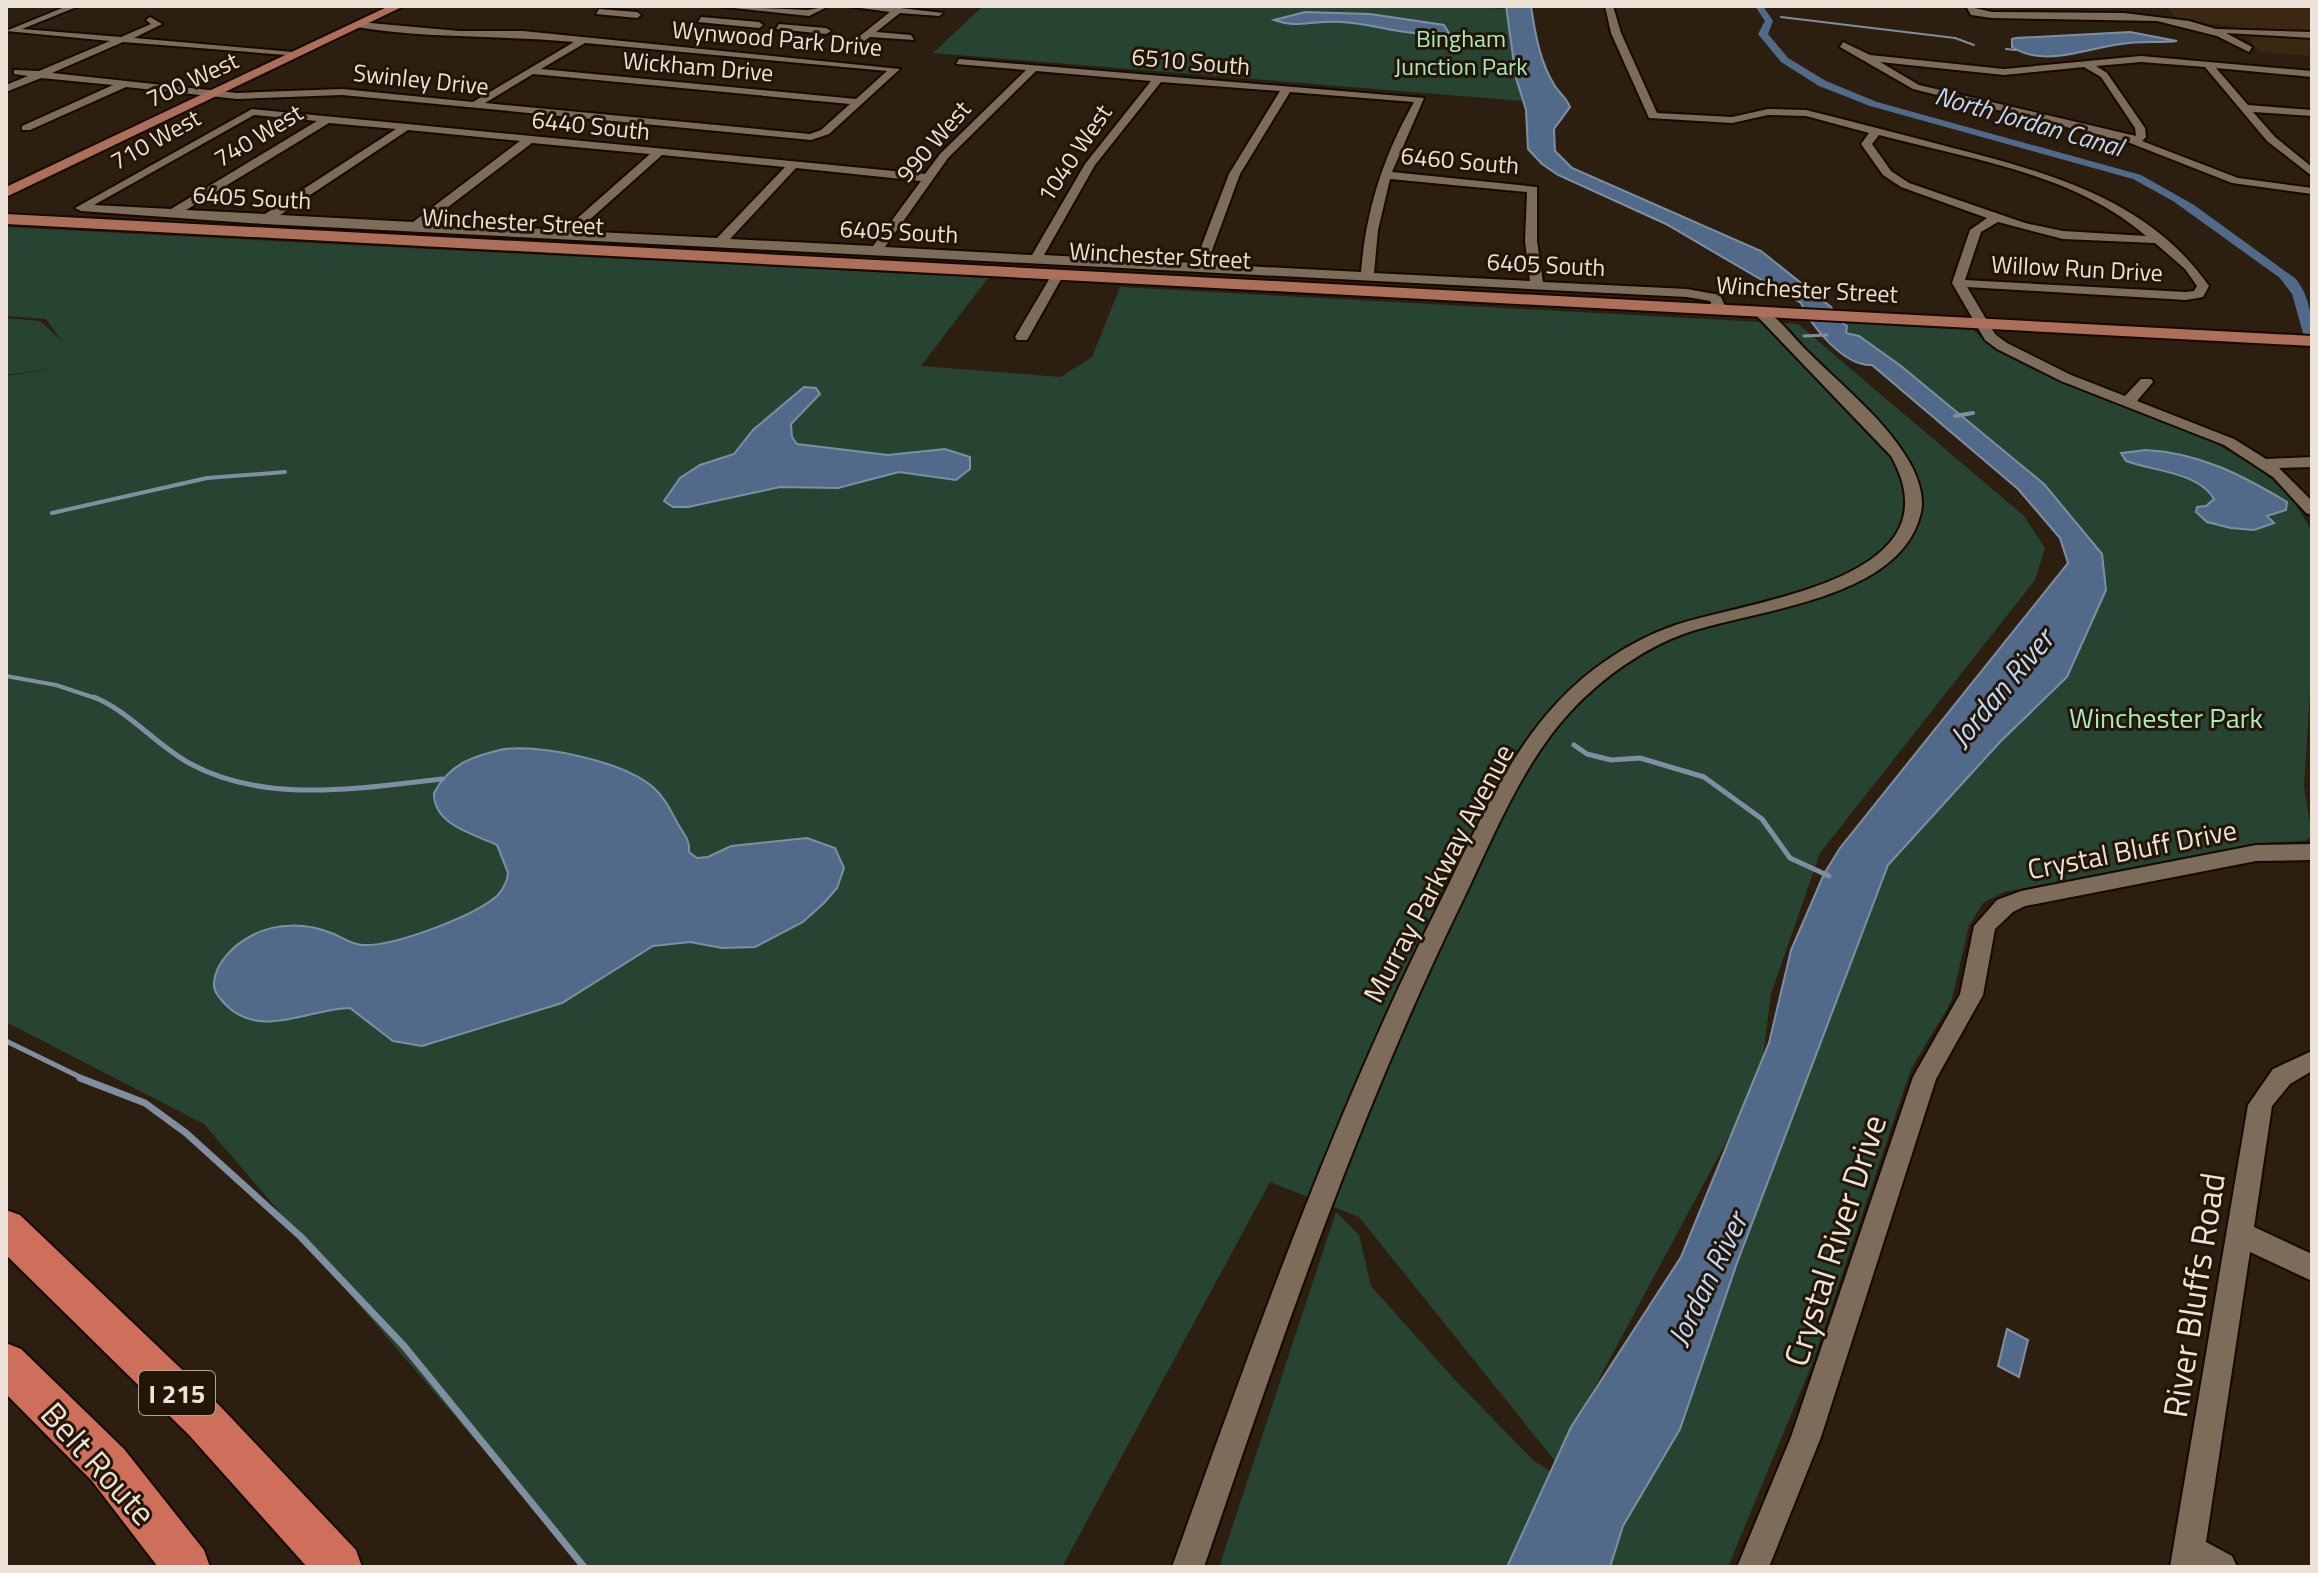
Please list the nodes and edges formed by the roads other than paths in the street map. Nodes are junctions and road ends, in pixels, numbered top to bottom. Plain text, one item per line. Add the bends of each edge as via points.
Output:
1 (75, 6) edge
2 (398, 6) edge
3 (609, 6) edge
4 (825, 6) edge
5 (850, 6) edge
6 (1609, 6) edge
7 (1970, 6) edge
8 (2124, 6) edge
9 (651, 7) edge
10 (716, 9) edge
11 (758, 9) junction
12 (898, 10) junction
13 (943, 10) edge
14 (599, 12) junction
15 (814, 12) junction
16 (637, 15) junction
17 (2131, 15) junction
18 (586, 19) dead end
19 (150, 20) dead end
20 (930, 21) dead end
21 (625, 23) dead end
22 (737, 23) junction
23 (359, 25) junction
24 (759, 25) dead end
25 (779, 27) dead end
26 (802, 29) junction
27 (921, 29) dead end
28 (2206, 29) junction
29 (826, 31) dead end
30 (8, 32) edge
31 (868, 34) junction
32 (2312, 35) edge
33 (911, 38) junction
34 (128, 39) junction
35 (582, 41) junction
36 (854, 45) dead end
37 (902, 45) dead end
38 (1843, 45) dead end
39 (2249, 49) dead end
40 (299, 53) junction
41 (1867, 58) junction
42 (959, 62) dead end
43 (2087, 65) junction
44 (2208, 65) junction
45 (1034, 68) junction
46 (531, 71) junction
47 (17, 72) dead end
48 (2312, 74) edge
49 (40, 75) junction
50 (1158, 79) junction
51 (124, 84) junction
52 (6, 89) edge
53 (1287, 89) junction
54 (215, 93) junction
55 (373, 95) junction
56 (860, 102) junction
57 (474, 105) junction
58 (2246, 108) junction
59 (252, 112) joint
60 (341, 112) dead end
61 (2312, 113) edge
62 (328, 119) junction
63 (406, 127) junction
64 (26, 128) dead end
65 (1874, 134) junction
66 (815, 137) joint
67 (530, 139) junction
68 (2134, 141) junction
69 (659, 152) junction
70 (793, 165) junction
71 (2312, 173) edge
72 (1384, 175) junction
73 (927, 178) junction
74 (2312, 191) edge
75 (6, 193) edge
76 (81, 208) joint
77 (1997, 217) junction
78 (172, 218) junction
79 (6, 219) edge
80 (264, 220) junction
81 (143, 226) junction
82 (413, 228) junction
83 (565, 235) junction
84 (2158, 240) junction
85 (719, 243) junction
86 (876, 251) junction
87 (1036, 260) junction
88 (1200, 268) junction
89 (1058, 274) junction
90 (1367, 277) junction
91 (1958, 283) junction
92 (1537, 286) junction
93 (1670, 299) junction
94 (1717, 303) junction
95 (1760, 311) junction
96 (1981, 323) junction
97 (1022, 337) dead end
98 (2312, 341) edge
99 (2146, 382) dead end
100 (2129, 401) junction
101 (2312, 462) edge
102 (2264, 464) junction
103 (2312, 510) edge
104 (2312, 852) edge
105 (1982, 938) joint
106 (2312, 1061) edge
107 (6, 1228) edge
108 (2238, 1233) junction
109 (2312, 1268) edge
110 (6, 1364) edge
111 (2187, 1558) edge
112 (187, 1567) edge
113 (339, 1567) edge
114 (1188, 1567) edge
115 (1753, 1567) edge
116 (2221, 1567) edge

1 - 30 street
2 - 23 main road, 700 West
3 - 14 street
4 - 15 street
5 - 12 street
6 - 65 street via 1653,116 1732,120 1768,112 1806,113
7 - 17 street via 1976,14 2005,16
8 - 17 street
9 - 16 street
10 - 11 street
10 - 22 street via 697,23
11 - 15 street
11 - 22 street
12 - 13 street
12 - 31 street
13 - 20 street
14 - 16 street
14 - 18 street
15 - 26 street via 817,17
16 - 21 street
17 - 28 street
19 - 34 street via 158,24
22 - 24 street
23 - 35 street, Wynwood Park Drive
23 - 40 main road, 700 West
25 - 26 street
26 - 29 street
27 - 33 street
28 - 32 street
28 - 39 street
30 - 34 street
31 - 33 street
31 - 36 street
33 - 37 street
34 - 40 street
34 - 49 street
35 - 46 street
35 - 56 street, Wynwood Park Drive via 895,69
38 - 41 street
40 - 54 main road, 700 West
41 - 43 street via 2004,72
41 - 68 street via 1889,76 1916,87
42 - 45 street, 6510 South
43 - 44 street via 2148,59
43 - 68 street via 2104,75 2140,128 2141,137
44 - 48 street
44 - 58 street
45 - 50 street, 6510 South
45 - 73 street, 990 West via 971,127
46 - 56 street, Wickham Drive
46 - 57 street
47 - 49 street, Swinley Drive
49 - 51 street, Swinley Drive
49 - 52 street
50 - 53 street, 6510 South
50 - 87 street, 1040 West via 1082,172
51 - 54 street, Swinley Drive
51 - 64 street
53 - 72 street, 6510 South via 1420,100
53 - 88 street via 1233,172
54 - 55 street, Swinley Drive
54 - 75 main road, 700 West
55 - 57 street, Swinley Drive
55 - 60 street
56 - 66 street, Wynwood Park Drive
57 - 66 street, Swinley Drive
58 - 61 street
58 - 71 street via 2271,139
59 - 62 street, 6440 South
59 - 76 street, 710 West
62 - 63 street, 6440 South
62 - 78 street, 740 West
63 - 67 street, 6440 South
63 - 80 street
65 - 77 street via 1867,146 1892,177
65 - 84 street via 2064,183 2122,210
67 - 69 street, 6440 South
67 - 82 street
68 - 74 street via 2236,181
69 - 70 street, 6440 South
69 - 83 street
70 - 73 street, 6440 South
70 - 85 street
72 - 90 street via 1371,224
72 - 92 street, 6460 South via 1533,189 1531,241
73 - 86 street, 990 West
76 - 78 street, 6405 South
77 - 84 street via 2052,234
77 - 91 street via 1976,230
78 - 80 street, 6405 South
78 - 81 main road, Winchester Street
78 - 81 street, 740 West
78 - 89 main road, Winchester Street
79 - 81 main road, Winchester Street
80 - 82 street, 6405 South
82 - 83 street, 6405 South
83 - 85 street, 6405 South
84 - 91 street, Willow Run Drive via 2200,278 2203,289 2194,296
85 - 86 street, 6405 South
86 - 87 street, 6405 South
87 - 88 street, 6405 South
88 - 90 street, 6405 South
89 - 93 main road, Winchester Street
89 - 97 street
90 - 92 street, 6405 South
91 - 96 street
92 - 93 street, 6405 South
93 - 94 main road, Winchester Street
93 - 94 street, 6405 South via 1687,293
94 - 95 main road, Winchester Street
95 - 96 main road, Winchester Street
95 - 114 street, Murray Parkway Avenue via 1878,431 1903,464 1913,512 1900,543 1850,580 1730,613 1641,647 1561,709 1497,811 1409,982 1301,1240
96 - 98 main road, Winchester Street
96 - 100 street via 2009,350
99 - 100 street
100 - 102 street via 2212,433
101 - 102 street
102 - 103 street
104 - 105 street, Crystal Bluff Drive via 2256,853 2021,899 1992,916
105 - 115 street, Crystal River Drive via 1971,995 1925,1077 1806,1437
106 - 108 street, River Bluffs Road via 2272,1082 2260,1105
107 - 113 highway, I 215 via 204,1420
108 - 109 street
108 - 111 street, River Bluffs Road
110 - 112 highway, Belt Route via 108,1465
111 - 116 street

